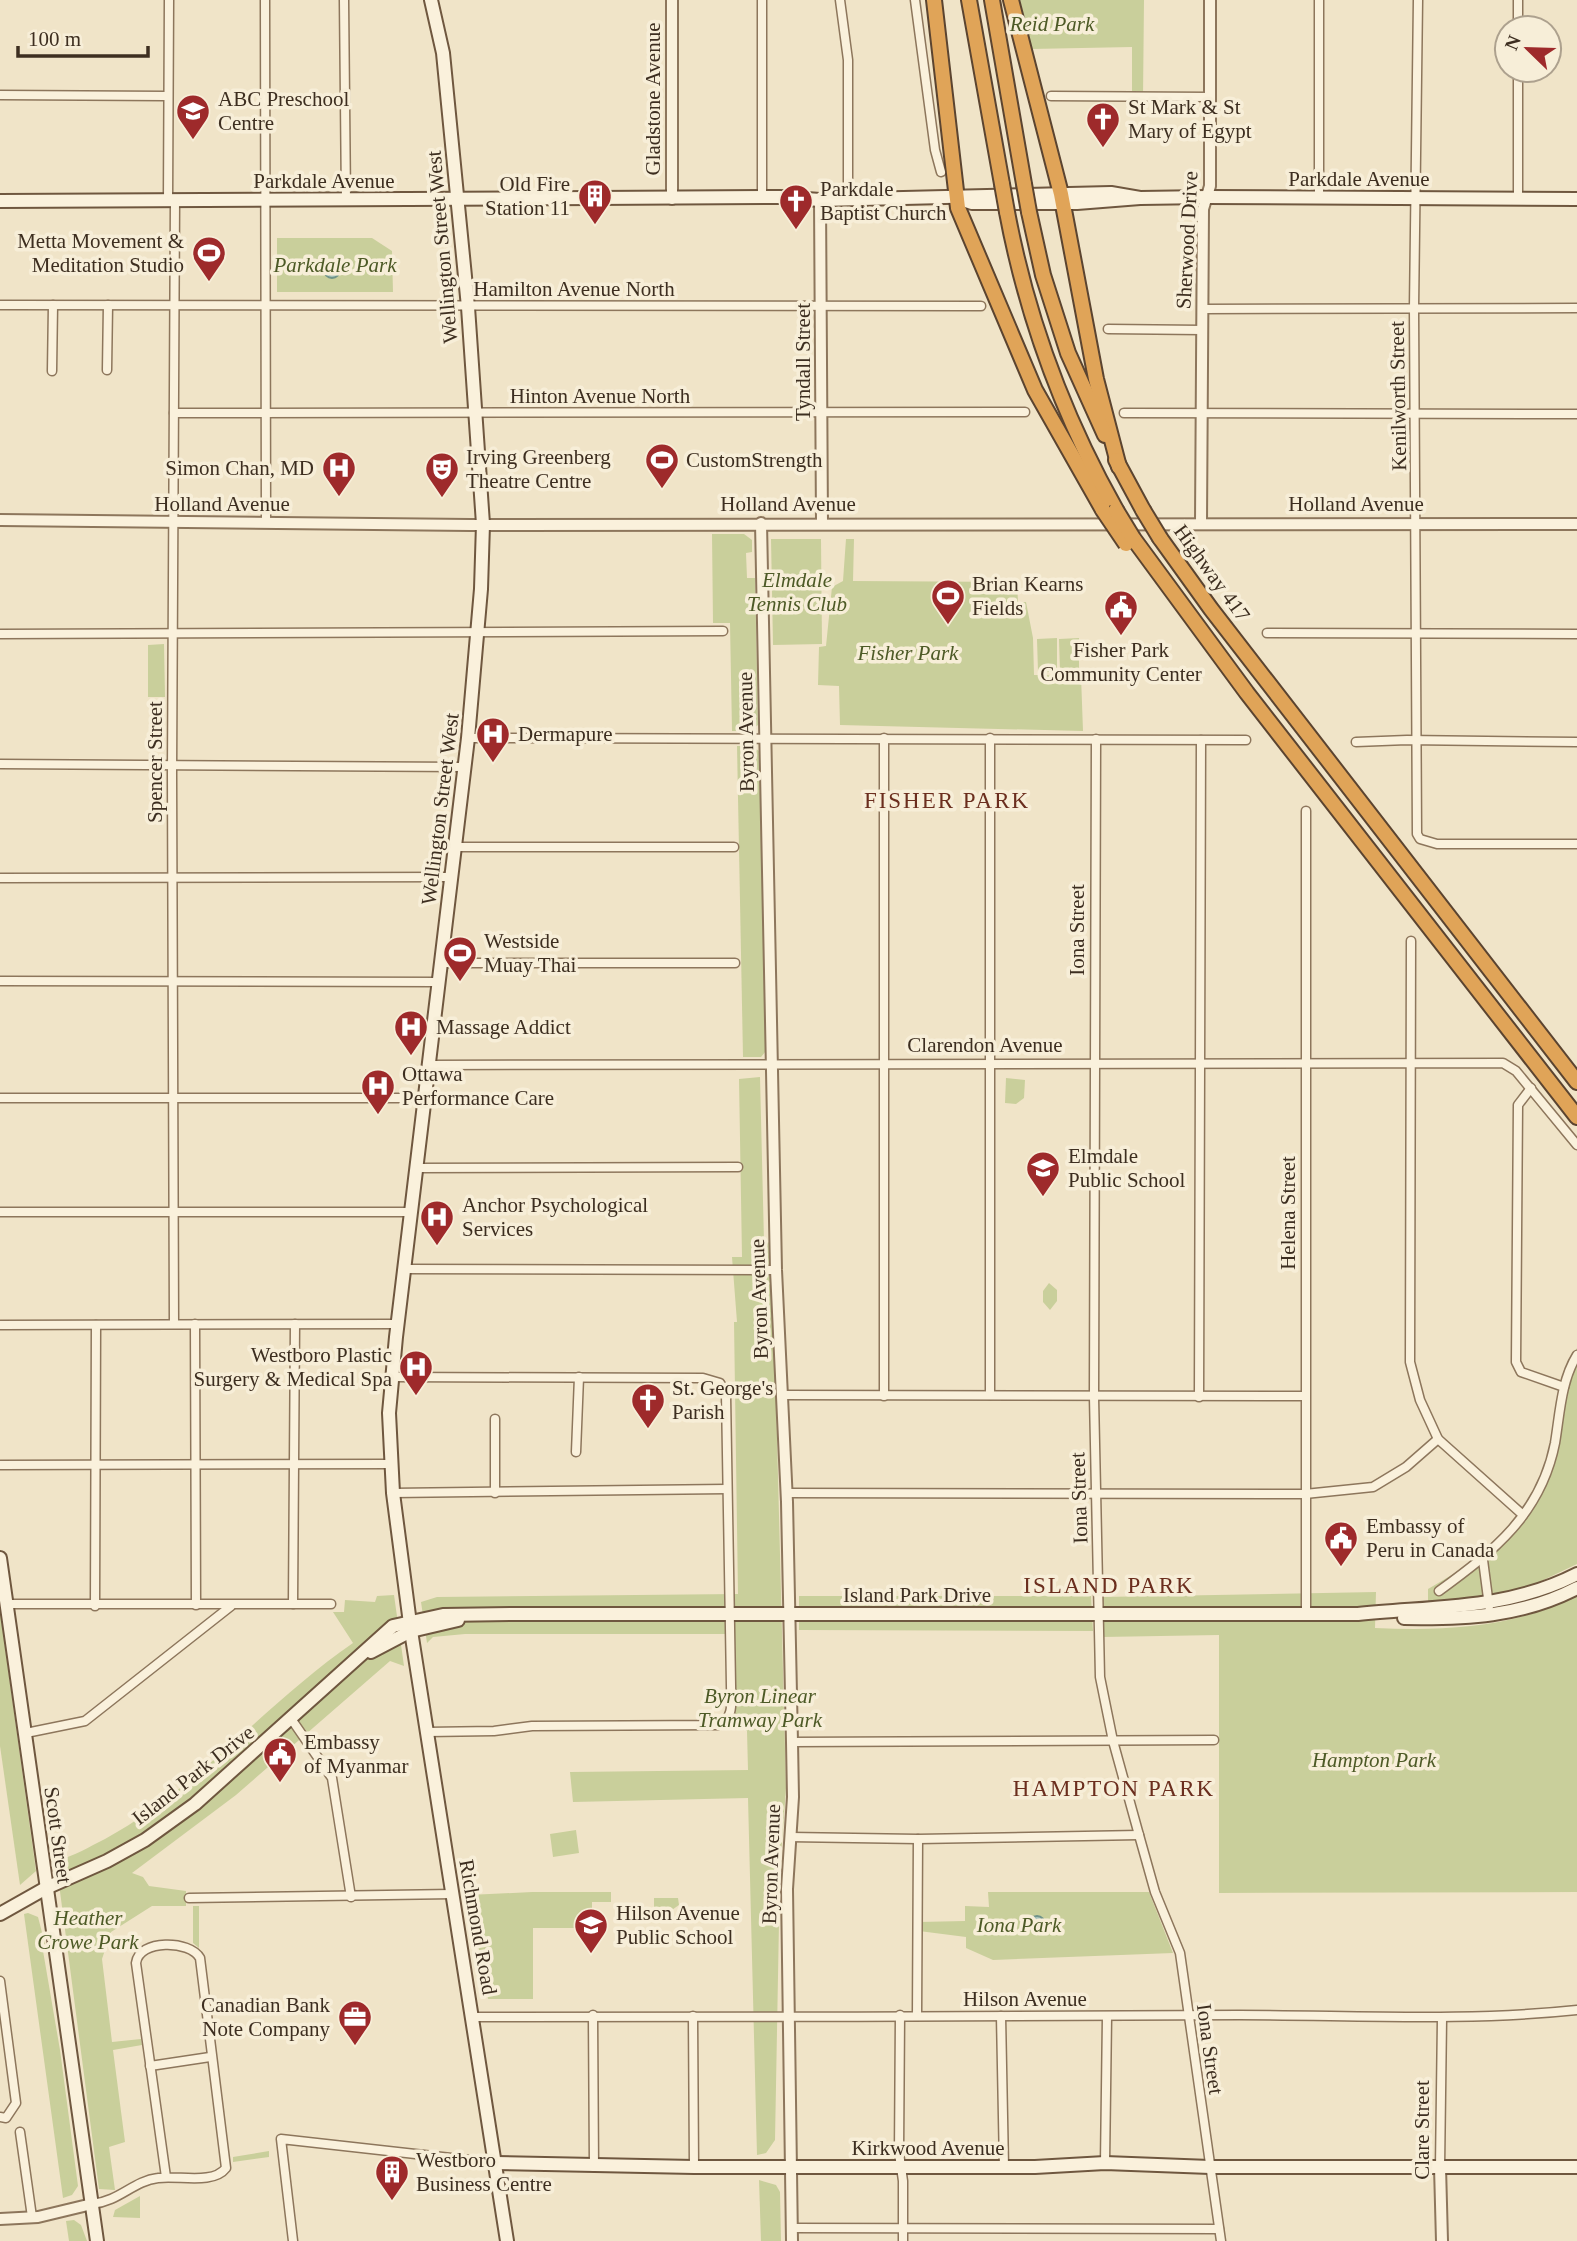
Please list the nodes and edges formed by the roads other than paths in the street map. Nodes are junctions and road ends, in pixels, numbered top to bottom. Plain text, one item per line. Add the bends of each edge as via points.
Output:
1 (169, 0) edge
2 (265, 0) edge
3 (344, 0) edge
4 (432, 0) edge
5 (672, 0) edge
6 (762, 0) edge
7 (840, 0) edge
8 (915, 0) edge
9 (934, 0) edge
10 (969, 0) edge
11 (992, 0) edge
12 (1011, 0) edge
13 (1210, 0) edge
14 (1319, 0) edge
15 (1418, 0) edge
16 (1518, 84) edge
17 (0, 95) edge
18 (166, 96) junction
19 (1051, 96) dead end
20 (1210, 97) junction
21 (941, 172) dead end
22 (956, 197) junction
23 (1207, 197) junction
24 (1319, 198) junction
25 (672, 199) junction
26 (768, 199) junction
27 (848, 199) junction
28 (1062, 199) junction
29 (1417, 199) junction
30 (1518, 199) junction
31 (1577, 199) edge
32 (816, 200) junction
33 (0, 201) edge
34 (172, 201) junction
35 (268, 201) junction
36 (345, 201) junction
37 (458, 201) junction
38 (52, 304) junction
39 (0, 305) edge
40 (108, 305) junction
41 (174, 306) junction
42 (981, 306) dead end
43 (267, 307) junction
44 (468, 307) junction
45 (823, 307) junction
46 (1577, 307) edge
47 (1414, 308) junction
48 (1202, 309) junction
49 (1108, 329) dead end
50 (1202, 330) junction
51 (107, 370) dead end
52 (52, 371) dead end
53 (823, 412) junction
54 (1025, 412) dead end
55 (174, 413) junction
56 (1124, 413) dead end
57 (1204, 413) junction
58 (268, 414) junction
59 (475, 414) junction
60 (1577, 414) edge
61 (1416, 415) junction
62 (1119, 467) junction
63 (1110, 510) junction
64 (0, 520) edge
65 (172, 523) junction
66 (266, 523) junction
67 (761, 523) junction
68 (822, 523) junction
69 (1201, 523) junction
70 (1416, 523) junction
71 (483, 524) junction
72 (1577, 524) edge
73 (723, 631) dead end
74 (478, 633) junction
75 (1267, 633) dead end
76 (0, 634) edge
77 (173, 634) junction
78 (1577, 634) edge
79 (1416, 635) junction
80 (468, 738) junction
81 (884, 738) junction
82 (990, 738) junction
83 (765, 739) junction
84 (1097, 739) junction
85 (1201, 740) junction
86 (1246, 740) dead end
87 (1415, 740) junction
88 (1356, 742) dead end
89 (1577, 742) edge
90 (0, 764) edge
91 (172, 766) junction
92 (464, 767) junction
93 (1306, 811) dead end
94 (1577, 844) edge
95 (455, 847) junction
96 (734, 847) dead end
97 (173, 877) junction
98 (451, 877) junction
99 (0, 878) edge
100 (1411, 941) dead end
101 (441, 963) junction
102 (735, 963) dead end
103 (0, 981) edge
104 (174, 982) junction
105 (438, 982) junction
106 (772, 1063) junction
107 (883, 1063) junction
108 (990, 1063) junction
109 (1094, 1063) junction
110 (1201, 1063) junction
111 (1306, 1063) junction
112 (1412, 1063) junction
113 (429, 1065) junction
114 (1577, 1082) edge
115 (1531, 1088) junction
116 (0, 1098) edge
117 (425, 1098) junction
118 (174, 1099) junction
119 (1577, 1117) edge
120 (1577, 1145) edge
121 (738, 1167) dead end
122 (417, 1168) junction
123 (0, 1212) edge
124 (174, 1212) junction
125 (411, 1212) junction
126 (405, 1269) junction
127 (776, 1270) junction
128 (195, 1324) junction
129 (295, 1324) junction
130 (397, 1324) junction
131 (0, 1325) edge
132 (96, 1325) junction
133 (174, 1325) junction
134 (1577, 1355) edge
135 (392, 1377) junction
136 (579, 1377) junction
137 (1564, 1387) junction
138 (782, 1395) junction
139 (990, 1395) junction
140 (884, 1396) junction
141 (1094, 1396) junction
142 (1305, 1396) junction
143 (1199, 1397) junction
144 (495, 1419) dead end
145 (1438, 1439) junction
146 (576, 1452) dead end
147 (391, 1464) junction
148 (0, 1465) edge
149 (195, 1465) junction
150 (295, 1465) junction
151 (96, 1466) junction
152 (727, 1489) junction
153 (1096, 1492) junction
154 (393, 1493) junction
155 (495, 1493) junction
156 (786, 1493) junction
157 (1305, 1494) junction
158 (1523, 1515) junction
159 (0, 1558) edge
160 (1483, 1560) junction
161 (1577, 1574) edge
162 (1577, 1588) edge
163 (1439, 1591) dead end
164 (6, 1604) junction
165 (293, 1604) junction
166 (331, 1604) dead end
167 (95, 1605) junction
168 (196, 1605) junction
169 (231, 1606) junction
170 (1489, 1610) junction
171 (729, 1614) junction
172 (789, 1614) junction
173 (1099, 1614) junction
174 (1306, 1615) junction
175 (410, 1626) junction
176 (292, 1720) junction
177 (427, 1732) junction
178 (26, 1733) junction
179 (1214, 1740) dead end
180 (1113, 1741) junction
181 (792, 1742) junction
182 (1139, 1835) junction
183 (790, 1837) junction
184 (918, 1839) junction
185 (46, 1888) junction
186 (453, 1894) junction
187 (351, 1897) junction
188 (189, 1898) dead end
189 (0, 1914) edge
190 (0, 1981) edge
191 (1577, 2010) edge
192 (593, 2015) junction
193 (900, 2015) junction
194 (789, 2016) junction
195 (917, 2016) junction
196 (1001, 2016) junction
197 (1187, 2016) junction
198 (473, 2017) junction
199 (693, 2017) junction
200 (1107, 2017) junction
201 (1441, 2019) junction
202 (210, 2057) junction
203 (150, 2066) junction
204 (3, 2117) edge
205 (20, 2132) dead end
206 (496, 2163) junction
207 (1105, 2164) junction
208 (1440, 2166) junction
209 (594, 2167) junction
210 (694, 2167) junction
211 (792, 2167) junction
212 (901, 2167) junction
213 (1004, 2167) junction
214 (1210, 2167) junction
215 (1577, 2167) edge
216 (166, 2177) junction
217 (92, 2204) junction
218 (37, 2217) junction
219 (0, 2219) edge
220 (791, 2228) junction
221 (903, 2228) junction
222 (1219, 2229) junction
223 (97, 2241) edge
224 (293, 2241) edge
225 (507, 2241) edge
226 (792, 2241) edge
227 (903, 2241) edge
228 (1221, 2241) edge
229 (1442, 2241) edge

1 - 18 street, Spencer Street
2 - 35 street
3 - 36 street
4 - 37 main road, Wellington Street West via 443,52
5 - 25 street, Gladstone Avenue
6 - 26 street
7 - 27 street via 848,60
8 - 21 street
9 - 22 highway
10 - 63 highway, bridge via 1029,311 1072,426
11 - 62 highway, Highway 417, bridge via 1043,275 1068,353
12 - 28 highway
13 - 20 street, Sherwood Drive
14 - 24 street
15 - 29 street, Kenilworth Street
16 - 30 street
17 - 18 street
18 - 34 street, Spencer Street
19 - 20 street
20 - 23 street, Sherwood Drive
22 - 27 main road, Parkdale Avenue
22 - 28 main road, Parkdale Avenue
22 - 63 highway via 1035,390
23 - 24 main road, Parkdale Avenue
23 - 28 main road, Parkdale Avenue via 1140,198 1111,193
23 - 48 street, Sherwood Drive
24 - 29 main road, Parkdale Avenue
25 - 26 main road, Parkdale Avenue
25 - 37 main road, Parkdale Avenue
26 - 32 main road, Parkdale Avenue
27 - 32 main road, Parkdale Avenue
28 - 62 highway via 1096,379
29 - 30 main road, Parkdale Avenue
29 - 47 street, Kenilworth Street
30 - 31 main road, Parkdale Avenue
32 - 45 street, Tyndall Street
33 - 34 main road, Parkdale Avenue
34 - 35 main road, Parkdale Avenue
34 - 41 street, Spencer Street
35 - 36 main road, Parkdale Avenue
35 - 43 street
36 - 37 main road, Parkdale Avenue
37 - 44 main road, Wellington Street West
38 - 39 street, Hamilton Avenue North
38 - 40 street, Hamilton Avenue North
38 - 52 street
40 - 41 street, Hamilton Avenue North
40 - 51 street
41 - 43 street, Hamilton Avenue North
41 - 55 street, Spencer Street
42 - 45 street, Hamilton Avenue North
43 - 44 street, Hamilton Avenue North
43 - 58 street
44 - 45 street, Hamilton Avenue North
44 - 59 main road, Wellington Street West
45 - 53 street, Tyndall Street
46 - 47 street
47 - 48 street
47 - 61 street, Kenilworth Street
48 - 50 street, Sherwood Drive
49 - 50 street
50 - 57 street, Sherwood Drive
53 - 54 street, Hinton Avenue North
53 - 59 street, Hinton Avenue North
53 - 68 street, Tyndall Street
55 - 58 street, Hinton Avenue North
55 - 65 street, Spencer Street
56 - 57 street
57 - 61 street
57 - 69 street, Sherwood Drive
58 - 59 street, Hinton Avenue North
58 - 66 street
59 - 71 main road, Wellington Street West
60 - 61 street
61 - 70 street, Kenilworth Street
62 - 114 highway, Highway 417, bridge via 1160,538 1211,609
63 - 119 highway, bridge
64 - 65 street, Holland Avenue
65 - 66 street, Holland Avenue
65 - 77 street, Spencer Street
66 - 71 street, Holland Avenue
67 - 68 street, Holland Avenue
67 - 71 street, Holland Avenue
67 - 83 street, Byron Avenue
68 - 69 street, Holland Avenue
69 - 70 street, Holland Avenue
70 - 72 street, Holland Avenue
70 - 79 street, Kenilworth Street
71 - 74 main road, Wellington Street West
73 - 74 street
74 - 77 street
74 - 80 main road, Wellington Street West
75 - 79 street
76 - 77 street
77 - 91 street, Spencer Street
78 - 79 street
79 - 87 street, Kenilworth Street
80 - 83 street
80 - 92 main road, Wellington Street West
81 - 82 street
81 - 83 street
81 - 107 street
82 - 84 street
82 - 108 street
83 - 106 street, Byron Avenue
84 - 85 street
84 - 109 street, Iona Street
85 - 86 street
85 - 110 street
87 - 88 street
87 - 89 street
87 - 94 street, Kenilworth Street via 1420,838 1437,845
90 - 91 street
91 - 92 street
91 - 97 street, Spencer Street
92 - 95 main road, Wellington Street West
93 - 111 street, Helena Street
95 - 96 street
95 - 98 main road, Wellington Street West
97 - 98 street
97 - 99 street
97 - 104 street, Spencer Street
98 - 101 main road, Wellington Street West
100 - 112 street
101 - 102 street
101 - 105 main road, Wellington Street West
103 - 104 street
104 - 105 street
104 - 118 street, Spencer Street
105 - 113 main road, Wellington Street West
106 - 107 street, Clarendon Avenue
106 - 113 street, Clarendon Avenue
106 - 127 street, Byron Avenue
107 - 108 street, Clarendon Avenue
107 - 140 street
108 - 109 street, Clarendon Avenue
108 - 139 street
109 - 110 street, Clarendon Avenue
109 - 141 street, Iona Street
110 - 111 street, Clarendon Avenue
110 - 143 street
111 - 112 street, Clarendon Avenue
111 - 142 street, Helena Street
112 - 115 street, Clarendon Avenue via 1507,1064
112 - 145 street via 1410,1362 1420,1400
113 - 117 main road, Wellington Street West
115 - 120 street, Clarendon Avenue
115 - 137 street via 1518,1105 1516,1362 1521,1372
116 - 118 street
117 - 118 street
117 - 122 main road, Wellington Street West
118 - 124 street, Spencer Street
121 - 122 street
122 - 125 main road, Wellington Street West
123 - 124 street
124 - 125 street
124 - 133 street, Spencer Street
125 - 126 main road, Wellington Street West
126 - 127 street
126 - 130 main road, Wellington Street West
127 - 138 street, Byron Avenue
128 - 129 street
128 - 133 street
128 - 149 street
129 - 130 street
129 - 150 street
130 - 135 main road, Wellington Street West
131 - 132 street
132 - 133 street
132 - 151 street
134 - 137 street
135 - 136 street
135 - 147 main road, Wellington Street West
136 - 146 street
136 - 152 street via 711,1378 720,1383 726,1395
137 - 158 street via 1551,1456
138 - 140 street
138 - 156 street, Byron Avenue
139 - 140 street
139 - 141 street
141 - 143 street
141 - 153 street, Iona Street
142 - 143 street
142 - 157 street, Helena Street
144 - 155 street
145 - 157 street via 1406,1467 1373,1487
145 - 158 street
147 - 150 street
147 - 154 main road, Wellington Street West
148 - 151 street
149 - 150 street
149 - 151 street
149 - 168 street
150 - 165 street
151 - 167 street
152 - 155 street
152 - 171 street
153 - 156 street
153 - 157 street
153 - 173 street, Iona Street
154 - 155 street
154 - 175 main road, Wellington Street West
156 - 172 street, Byron Avenue
157 - 174 street, Helena Street
158 - 160 street
159 - 164 main road, Scott Street
160 - 163 street
160 - 170 street
161 - 170 main road, Island Park Drive
162 - 170 main road, Island Park Drive via 1535,1606
164 - 167 street
164 - 178 main road, Scott Street
165 - 166 street
165 - 169 street
167 - 168 street
168 - 169 street
169 - 178 street via 85,1721
170 - 174 main road, Island Park Drive via 1444,1619
171 - 172 main road, Island Park Drive
171 - 175 main road, Island Park Drive via 476,1615
171 - 177 street via 730,1716 726,1723
172 - 173 main road, Island Park Drive
172 - 181 street, Byron Avenue
173 - 174 main road, Island Park Drive
173 - 180 street, Iona Street via 1100,1677
175 - 176 main road, Island Park Drive via 355,1661
175 - 177 main road, Richmond Road
176 - 185 main road, Island Park Drive via 195,1804 145,1839
176 - 187 street via 332,1779
177 - 186 main road, Richmond Road
178 - 185 main road, Scott Street
179 - 180 street
180 - 181 street
180 - 182 street, Iona Street
181 - 183 street, Byron Avenue
182 - 184 street
182 - 197 street, Iona Street via 1180,1953
183 - 184 street
183 - 194 street, Byron Avenue
184 - 195 street
185 - 189 main road, Island Park Drive
185 - 217 main road, Scott Street
186 - 187 street
186 - 198 main road, Richmond Road
187 - 188 street
190 - 204 street via 16,2103
191 - 201 street, Hilson Avenue
192 - 198 street, Hilson Avenue
192 - 199 street, Hilson Avenue
192 - 209 street
193 - 194 street, Hilson Avenue
193 - 195 street, Hilson Avenue
193 - 212 street
194 - 199 street, Hilson Avenue
194 - 211 street, Byron Avenue
195 - 196 street, Hilson Avenue
196 - 200 street, Hilson Avenue
196 - 213 street
197 - 200 street, Hilson Avenue
197 - 201 street, Hilson Avenue
197 - 214 street, Iona Street
198 - 206 main road, Richmond Road
199 - 210 street
200 - 207 street
201 - 208 street, Clare Street
202 - 203 street
202 - 203 street via 199,1954 184,1947 150,1947 142,1949 136,1963
202 - 216 street via 226,2168 214,2177
203 - 216 street
205 - 218 street
206 - 209 main road, Kirkwood Avenue
206 - 224 street, Kirkwood Avenue via 281,2139
206 - 225 main road, Richmond Road
207 - 213 main road, Kirkwood Avenue
207 - 214 main road, Kirkwood Avenue
208 - 214 main road, Kirkwood Avenue
208 - 215 main road, Kirkwood Avenue
208 - 229 street, Clare Street
209 - 210 main road, Kirkwood Avenue
210 - 211 main road, Kirkwood Avenue
211 - 212 main road, Kirkwood Avenue
211 - 220 street, Byron Avenue
212 - 213 main road, Kirkwood Avenue
212 - 221 street
214 - 222 street, Iona Street
216 - 217 street via 147,2180 117,2199
217 - 218 street
217 - 223 main road, Scott Street
218 - 219 street
220 - 221 street
220 - 226 street, Byron Avenue
221 - 222 street
221 - 227 street
222 - 228 street, Iona Street

